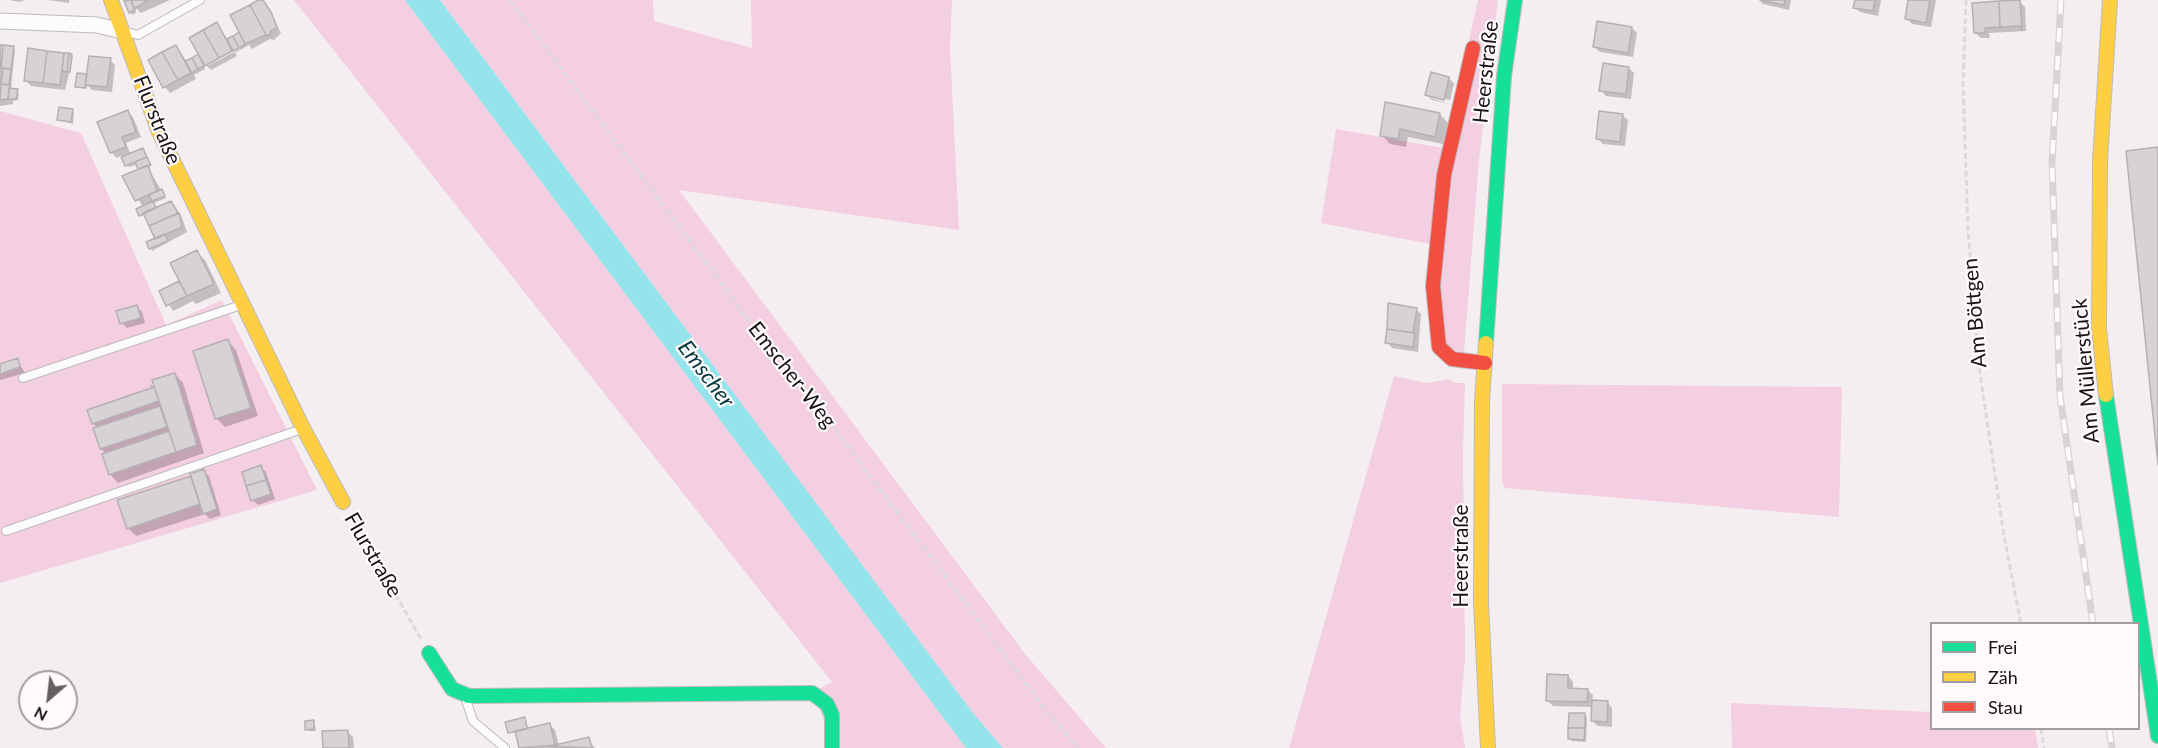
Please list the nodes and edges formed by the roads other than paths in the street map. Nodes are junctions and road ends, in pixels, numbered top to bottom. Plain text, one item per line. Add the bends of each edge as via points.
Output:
1 (111, 0) edge
2 (200, 0) edge
3 (1515, 0) edge
4 (2110, 0) edge
5 (0, 21) edge
6 (122, 31) junction
7 (1473, 48) dead end
8 (242, 304) junction
9 (1485, 363) junction
10 (23, 378) dead end
11 (303, 428) junction
12 (343, 502) road end
13 (6, 531) dead end
14 (429, 653) road end
15 (464, 694) junction
16 (2158, 736) edge
17 (505, 748) edge
18 (832, 748) edge
19 (1488, 748) edge

1 - 6 street, Flurstraße
2 - 6 lane via 138,35
3 - 9 street, Heerstraße via 1504,76
4 - 16 street, Am Müllerstück via 2100,161 2099,328 2110,427
5 - 6 street
6 - 8 street, Flurstraße via 159,132
7 - 9 street, Heerstraße via 1444,175 1433,286 1439,347 1452,359
8 - 10 lane
8 - 11 street, Flurstraße
9 - 19 street, Heerstraße via 1481,603
11 - 12 street, Flurstraße
11 - 13 lane
14 - 15 street via 452,689
15 - 17 lane via 473,721
15 - 18 street via 812,693 827,705 832,716

